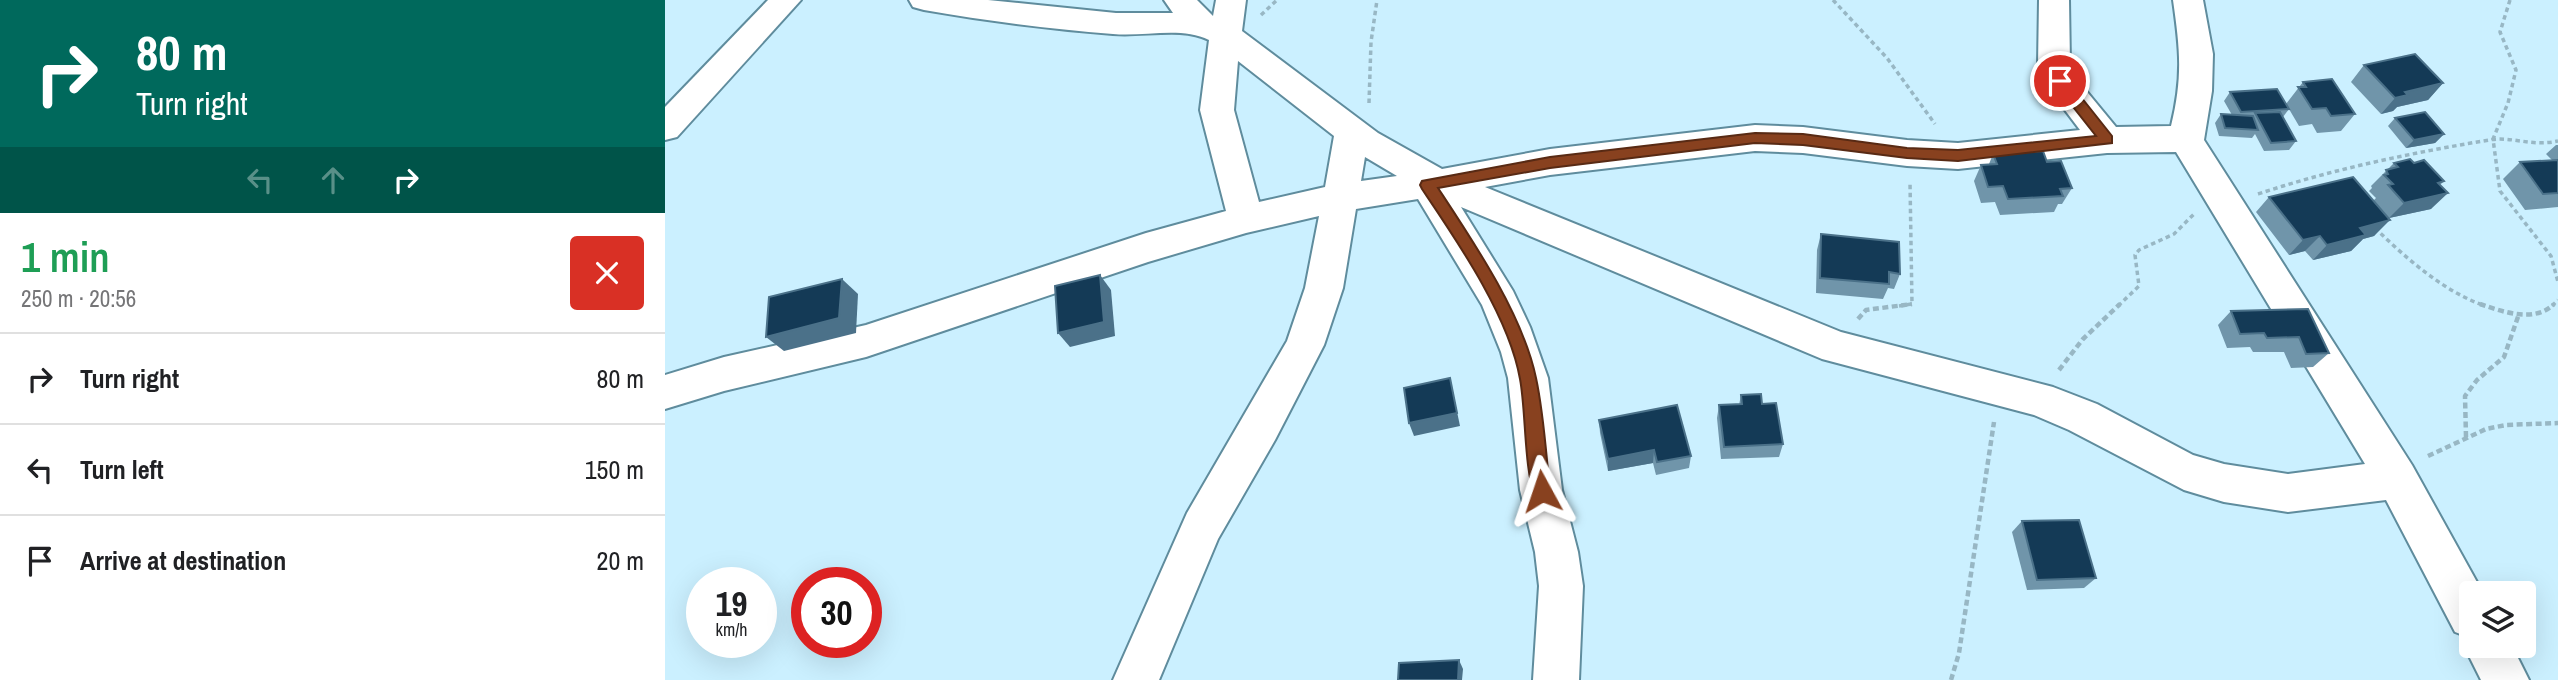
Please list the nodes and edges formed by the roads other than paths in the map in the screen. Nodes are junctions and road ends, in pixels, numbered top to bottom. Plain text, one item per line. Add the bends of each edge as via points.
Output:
1 (786, 0) edge
2 (924, 0) edge
3 (1231, 0) edge
4 (2054, 0) edge
5 (2188, 0) edge
6 (1202, 20) edge
7 (665, 128) edge
8 (1359, 137) junction
9 (2107, 140) junction
10 (2187, 140) junction
11 (1433, 184) junction
12 (1342, 197) junction
13 (1246, 219) junction
14 (665, 392) edge
15 (2397, 479) junction
16 (2459, 594) edge
17 (2494, 658) edge
18 (1136, 680) edge
19 (1556, 680) edge
20 (2506, 680) edge

1 - 7 street
2 - 6 street via 1116,24
3 - 6 street
4 - 9 street via 2054,65 2060,81
5 - 10 street via 2197,54
6 - 8 street
6 - 13 street via 1218,88 1217,110
8 - 11 street
8 - 12 street
9 - 10 street
9 - 11 street via 1958,156 1755,138 1550,162
10 - 15 street
11 - 12 street
11 - 15 street via 1836,347 2039,399 2083,417 2173,466 2224,483 2288,494
11 - 19 street via 1497,297 1528,377 1542,491 1561,576
12 - 13 street
12 - 18 street via 1324,288 1305,345 1202,527
13 - 14 street via 866,341
15 - 16 street
17 - 20 street

